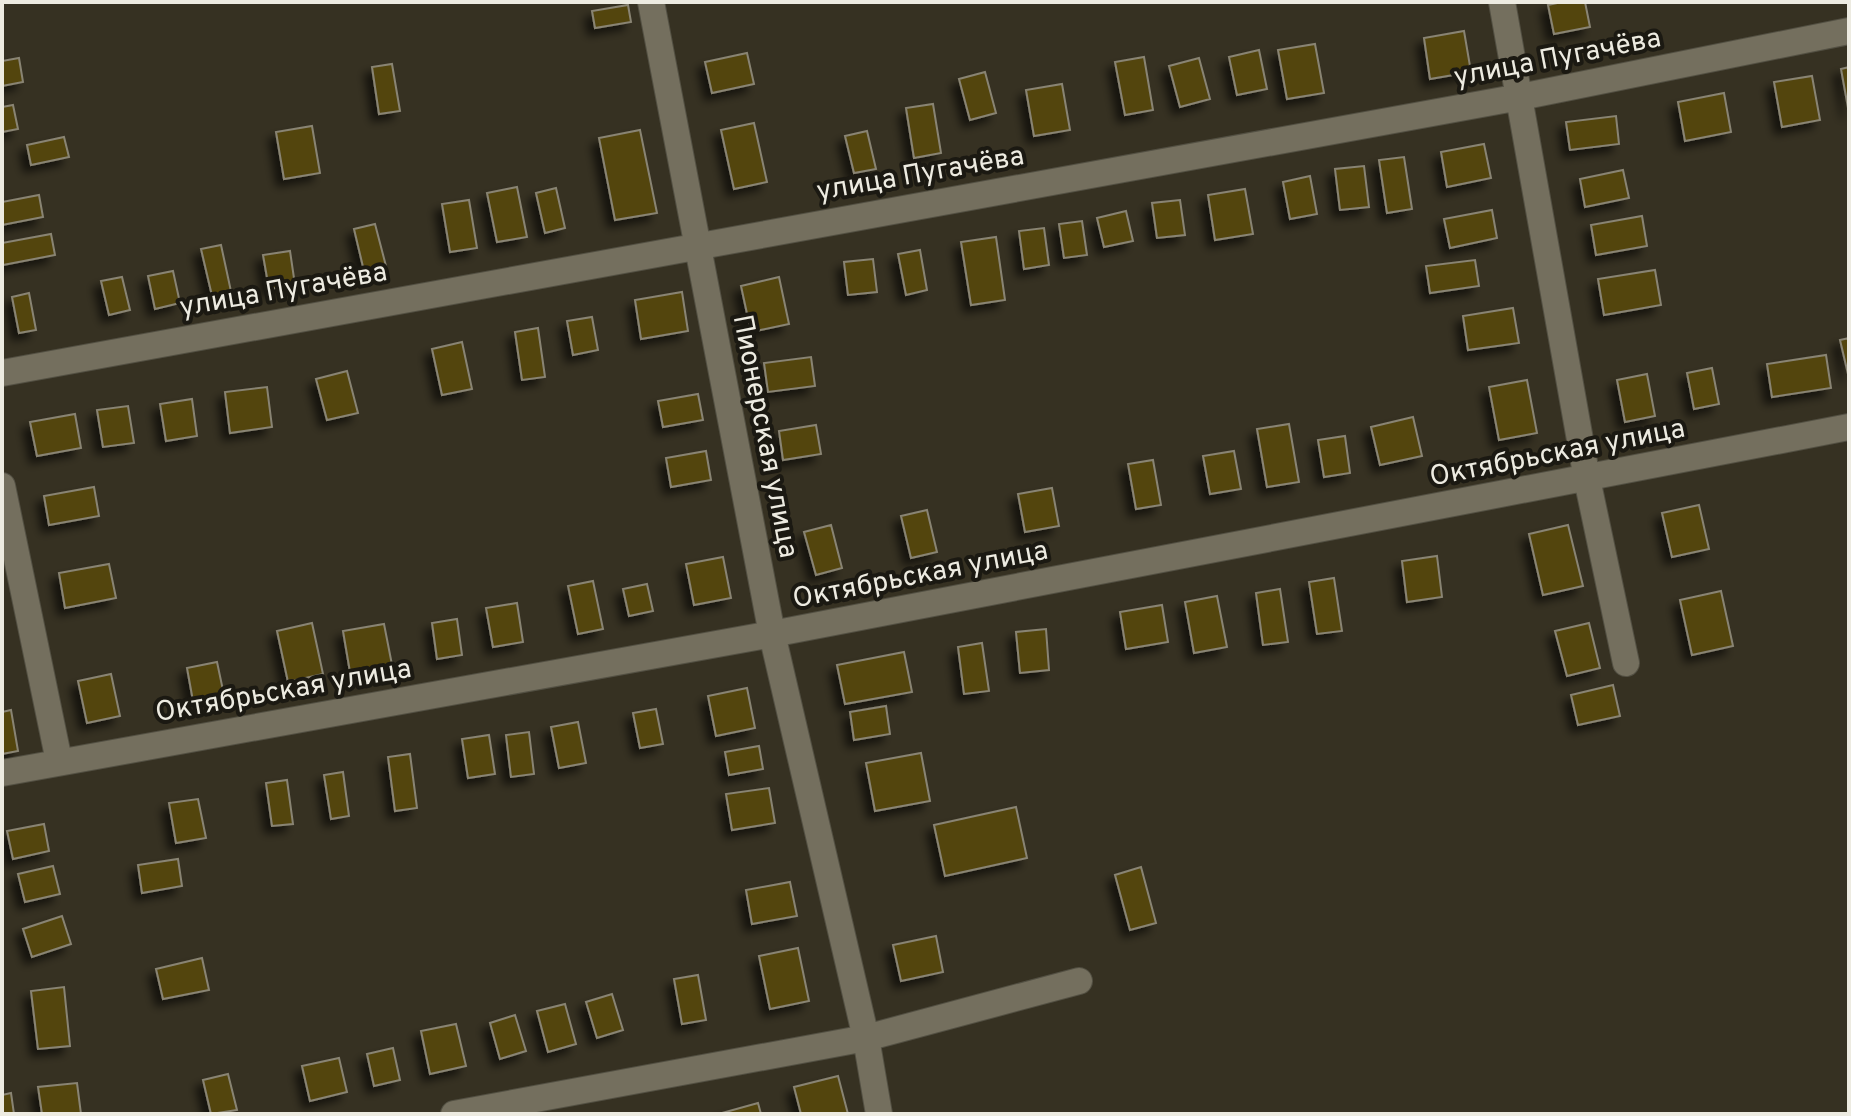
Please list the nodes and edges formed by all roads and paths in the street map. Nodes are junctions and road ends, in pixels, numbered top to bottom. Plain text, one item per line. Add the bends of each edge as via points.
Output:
1 (651, 2) edge
2 (1502, 2) edge
3 (1849, 31) edge
4 (1520, 97) junction
5 (698, 244) junction
6 (2, 373) edge
7 (1849, 427) edge
8 (1587, 479) junction
9 (2, 486) edge
10 (772, 634) junction
11 (1626, 663) dead end
12 (59, 761) junction
13 (2, 773) edge
14 (1079, 981) dead end
15 (866, 1038) junction
16 (454, 1114) edge
17 (879, 1114) edge

1 - 5 street, Пионерская улица
2 - 4 street
3 - 4 street, улица Пугачёва
4 - 5 street, улица Пугачёва
4 - 8 street
5 - 6 street, улица Пугачёва
5 - 10 street, Пионерская улица
7 - 8 street, Октябрьская улица
8 - 10 street, Октябрьская улица
8 - 11 street
9 - 12 street
10 - 12 street, Октябрьская улица
10 - 15 street, Пионерская улица
12 - 13 street, Октябрьская улица
14 - 15 street
15 - 16 street
15 - 17 street, Пионерская улица

